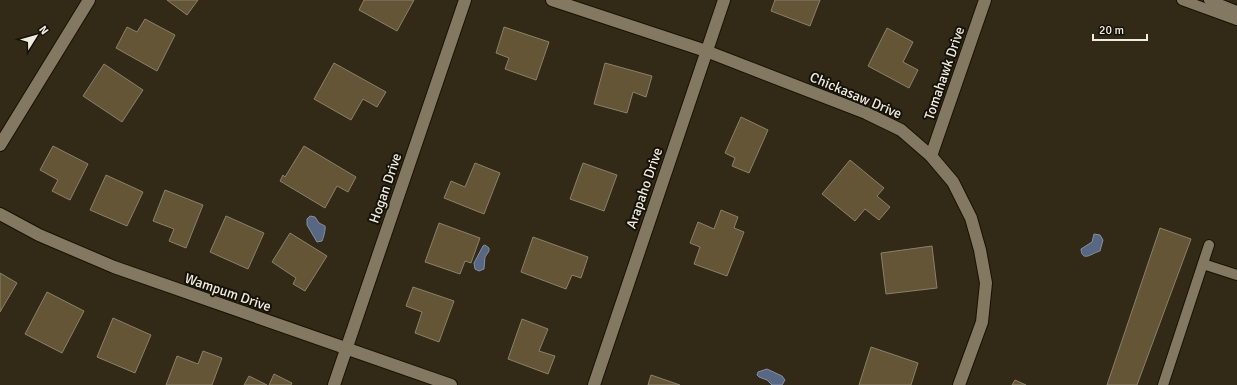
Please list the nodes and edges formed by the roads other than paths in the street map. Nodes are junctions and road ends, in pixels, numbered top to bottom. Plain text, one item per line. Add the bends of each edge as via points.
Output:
1 (89, 0) edge
2 (465, 0) edge
3 (552, 0) edge
4 (724, 0) edge
5 (985, 0) edge
6 (1182, 0) edge
7 (1209, 0) edge
8 (1237, 11) edge
9 (1237, 20) edge
10 (706, 51) junction
11 (0, 145) edge
12 (931, 156) junction
13 (0, 214) edge
14 (1209, 244) dead end
15 (1204, 264) junction
16 (1237, 275) edge
17 (346, 349) junction
18 (334, 385) edge
19 (451, 385) edge
20 (594, 385) edge
21 (959, 385) edge
22 (1164, 385) edge

1 - 11 street
2 - 17 street, Hogan Drive
3 - 10 street, Chickasaw Drive
4 - 10 street, Arapaho Drive
5 - 12 street, Tomahawk Drive
6 - 9 lane
7 - 8 lane
10 - 12 street, Chickasaw Drive via 866,113 901,130
10 - 20 street, Arapaho Drive
12 - 21 street, Chickasaw Drive via 953,182 971,218 986,283 982,322
13 - 17 street, Wampum Drive via 39,235 114,267
14 - 15 lane
15 - 16 lane
15 - 22 lane
17 - 18 street, Hogan Drive
17 - 19 street, Wampum Drive

